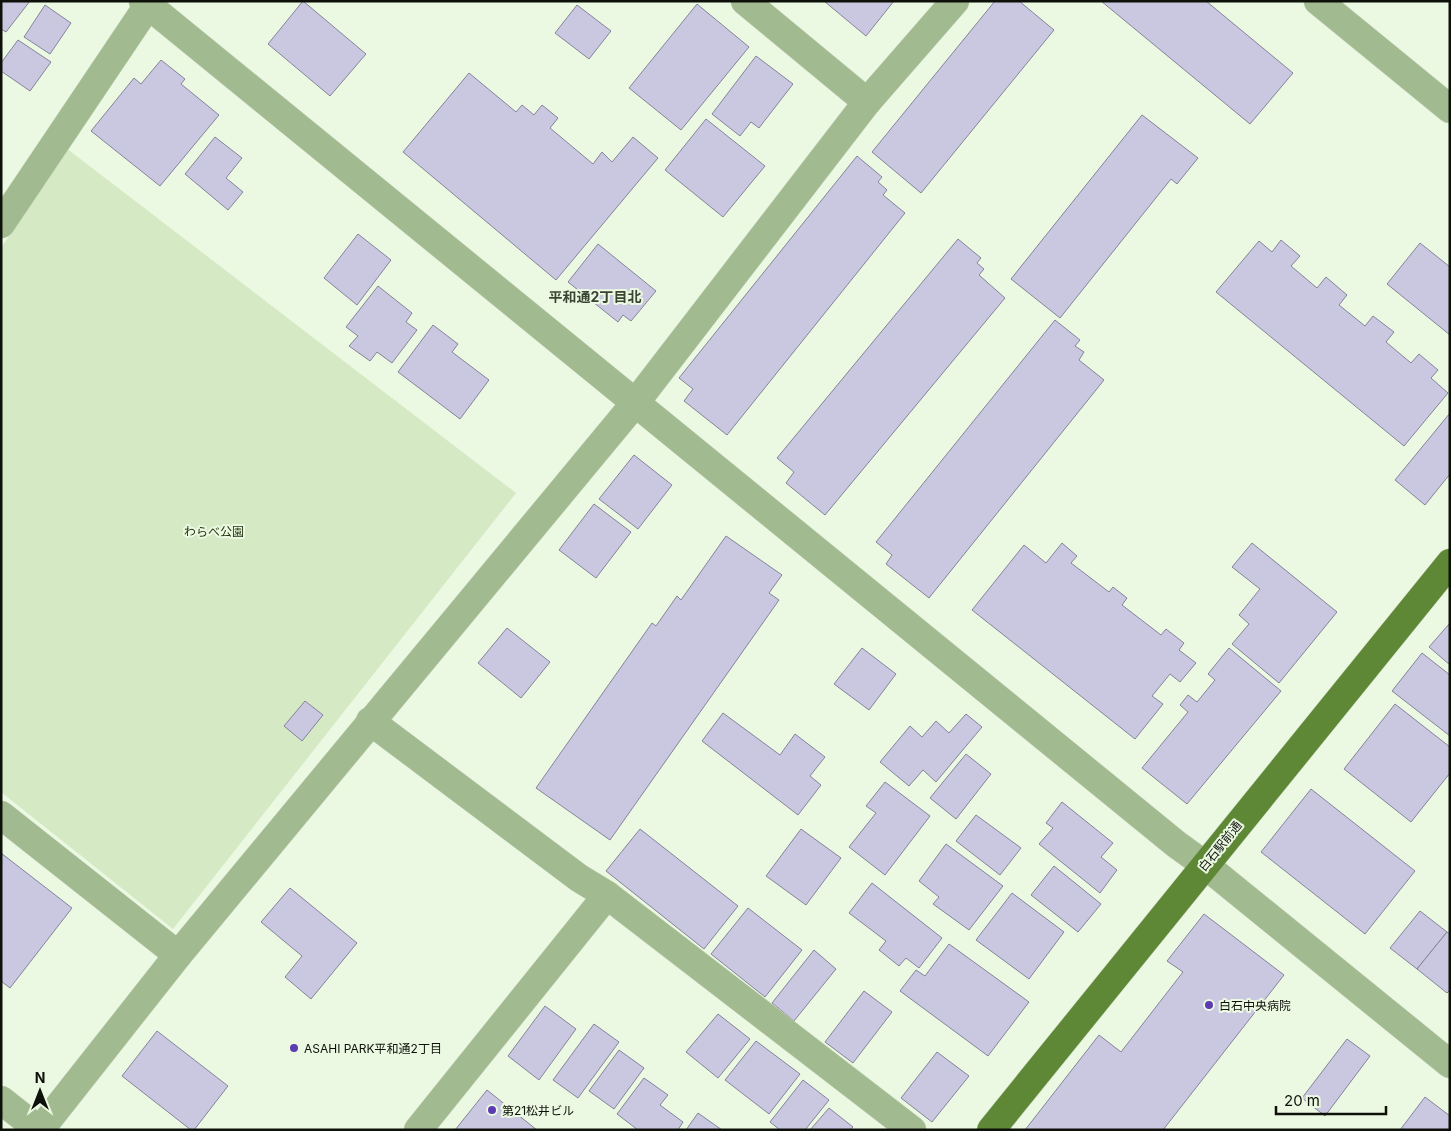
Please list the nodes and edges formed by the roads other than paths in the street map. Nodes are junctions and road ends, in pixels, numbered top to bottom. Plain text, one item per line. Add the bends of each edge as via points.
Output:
1 (745, 1) edge
2 (955, 1) edge
3 (1318, 1) edge
4 (147, 2) edge
5 (867, 102) junction
6 (1450, 109) edge
7 (1, 224) edge
8 (636, 402) junction
9 (1450, 562) edge
10 (370, 721) junction
11 (1, 815) edge
12 (1205, 864) junction
13 (607, 895) junction
14 (178, 955) junction
15 (1450, 1064) edge
16 (1, 1100) edge
17 (39, 1130) edge
18 (418, 1130) edge
19 (912, 1130) edge
20 (991, 1130) edge

1 - 5 street
2 - 5 street
3 - 6 street
4 - 7 street
4 - 8 street
5 - 8 street
8 - 10 street
8 - 12 street via 1176,844
9 - 12 main road, 白石駅前通
10 - 13 street via 579,878
10 - 14 street
11 - 14 street
12 - 15 street
12 - 20 main road, 白石駅前通
13 - 18 street
13 - 19 street
14 - 17 street
16 - 17 street

